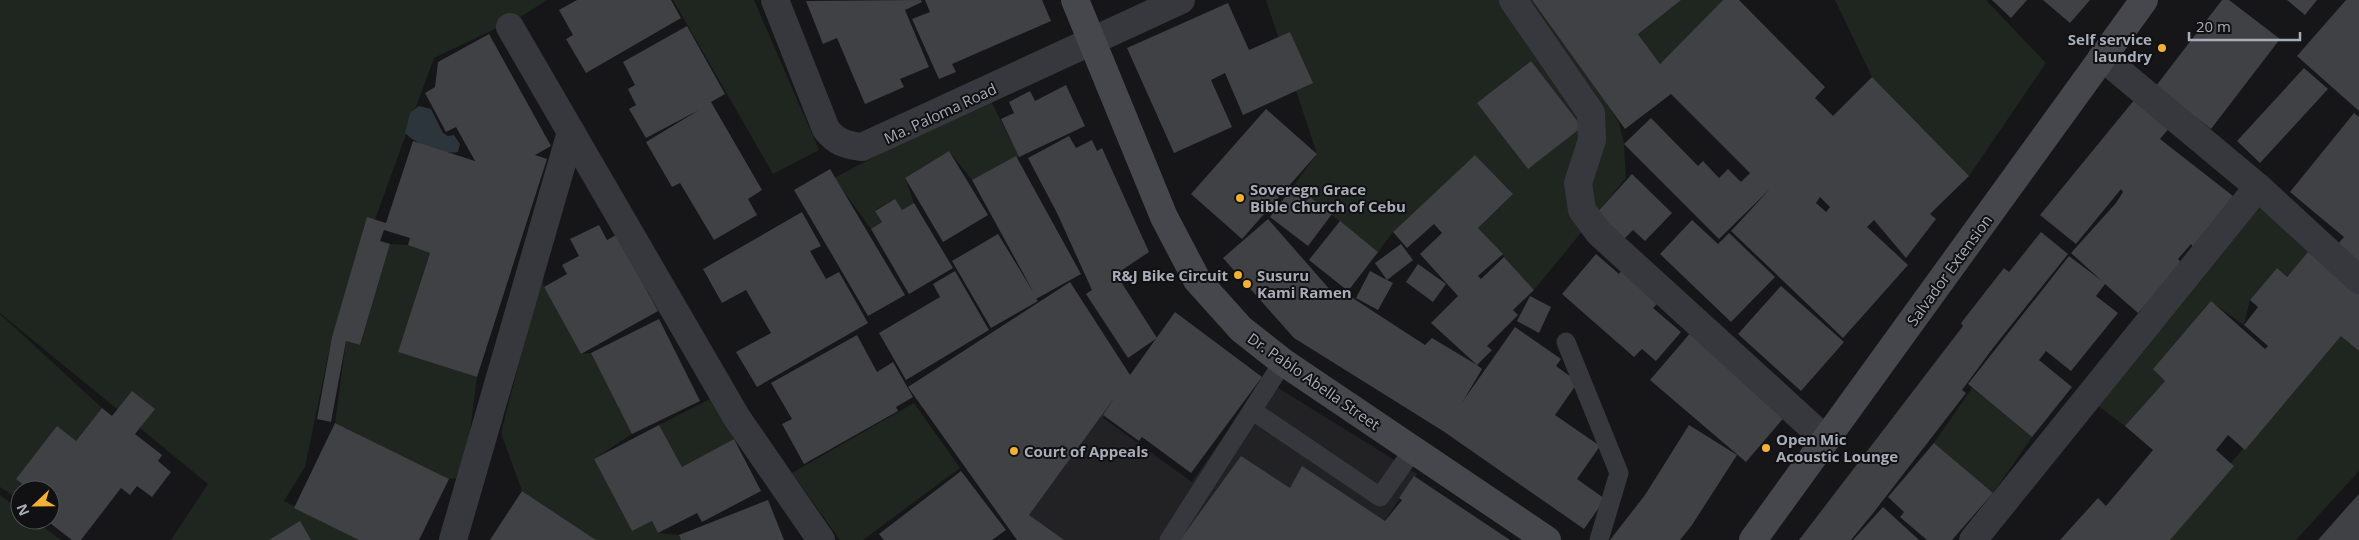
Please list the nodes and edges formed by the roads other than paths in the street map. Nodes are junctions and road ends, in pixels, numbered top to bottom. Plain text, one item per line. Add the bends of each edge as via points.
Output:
1 (775, 0) edge
2 (1075, 0) edge
3 (1181, 0) edge
4 (1513, 0) edge
5 (2144, 0) edge
6 (510, 27) dead end
7 (1090, 42) junction
8 (2102, 57) junction
9 (571, 132) junction
10 (2258, 187) junction
11 (2359, 280) edge
12 (1566, 342) dead end
13 (1284, 362) junction
14 (1252, 411) junction
15 (1826, 440) junction
16 (1413, 450) junction
17 (453, 540) edge
18 (821, 540) edge
19 (1169, 540) edge
20 (1547, 540) edge
21 (1599, 540) edge
22 (1753, 540) edge
23 (1973, 540) edge

1 - 7 street, Ma. Paloma Road via 826,129 834,139 862,148
2 - 7 street, Dr. Pablo Abella Street
3 - 7 street, Ma. Paloma Road
4 - 15 street via 1591,114 1592,140 1578,183 1582,210 1599,233
5 - 8 street, Salvador Extension
6 - 9 street
7 - 13 street, Dr. Pablo Abella Street via 1164,217 1197,280 1241,329
8 - 10 street
8 - 15 street, Salvador Extension
9 - 17 street
9 - 18 street via 737,418
10 - 11 street
10 - 23 street
12 - 21 lane via 1619,473
13 - 14 lane
13 - 16 street, Dr. Pablo Abella Street
14 - 16 lane via 1380,497
14 - 19 lane
15 - 22 street, Salvador Extension
16 - 20 street, Dr. Pablo Abella Street

